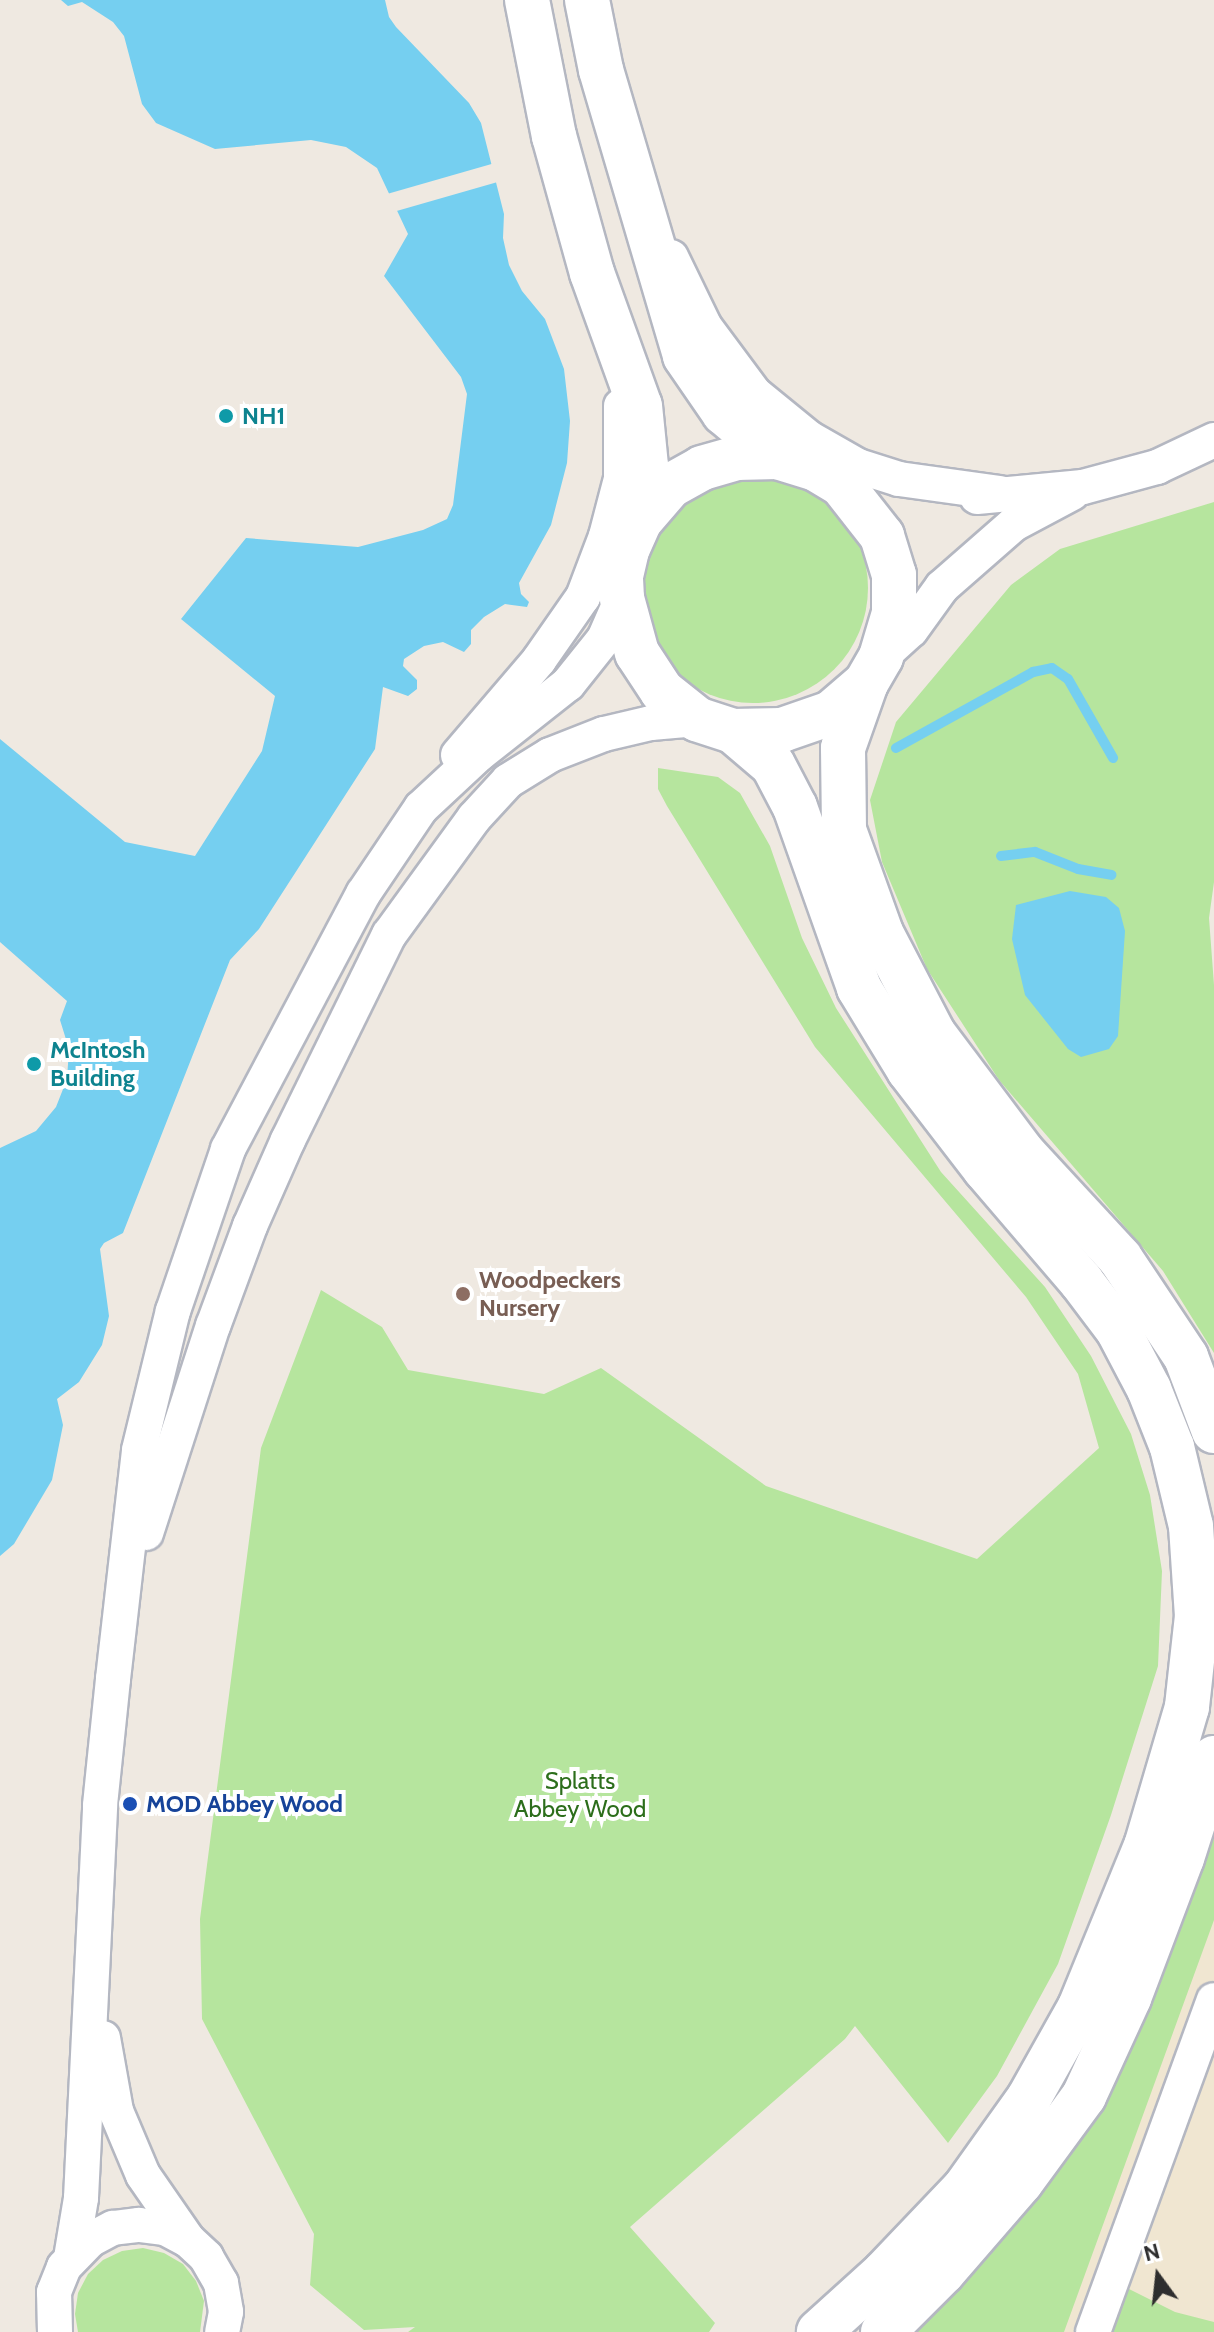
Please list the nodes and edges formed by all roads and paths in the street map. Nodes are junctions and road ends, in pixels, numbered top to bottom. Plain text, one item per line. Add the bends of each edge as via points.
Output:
1 (527, 0) edge
2 (587, 0) edge
3 (639, 192) junction
4 (614, 339) junction
5 (1214, 440) edge
6 (777, 457) junction
7 (842, 485) junction
8 (1083, 487) junction
9 (1000, 493) junction
10 (640, 521) junction
11 (622, 598) junction
12 (874, 670) junction
13 (715, 725) junction
14 (421, 808) junction
15 (1214, 1431) edge
16 (123, 1607) junction
17 (1214, 1758) edge
18 (93, 1982) junction
19 (1214, 2000) edge
20 (188, 2240) junction
21 (71, 2258) junction
22 (55, 2332) edge
23 (222, 2332) edge
24 (819, 2332) edge
25 (883, 2332) edge
26 (1093, 2332) edge

1 - 4 street via 554,136
2 - 3 street via 601,70
3 - 6 street via 649,243 685,356 724,413
3 - 9 street via 705,327 755,394 809,438 858,466 899,479
4 - 10 street via 640,406 646,466
4 - 14 street via 624,426 621,479 583,597 539,660 469,738
5 - 8 street via 1157,467
6 - 7 street via 814,468
6 - 10 street via 736,458 702,468 670,486
7 - 9 street via 949,502
7 - 12 street via 882,536 894,575 894,613
8 - 9 street
8 - 12 street via 1014,524 942,587
10 - 11 street via 627,550
11 - 13 street via 637,653 662,691
11 - 14 street via 604,639 568,684
12 - 13 street via 831,713 782,730
12 - 15 street via 843,748 844,830 881,933 933,1033 1024,1154 1120,1258 1186,1357
13 - 16 street via 651,723 604,734 550,755 508,781 474,818 389,935 250,1226
13 - 24 street via 773,765 795,807 859,988 909,1070 1118,1330 1172,1447 1191,1526 1197,1616 1187,1707 1146,1846 1080,2007 1029,2098 964,2189
14 - 16 street via 363,894 228,1149 173,1311 139,1450
16 - 18 street via 100,1805
17 - 25 street via 1129,1998 1084,2096 1021,2182
18 - 20 street via 116,2111 143,2175
18 - 21 street via 81,2198
19 - 26 street
20 - 21 street via 165,2228 113,2228
20 - 23 street via 221,2283 226,2312
21 - 22 street via 54,2292

